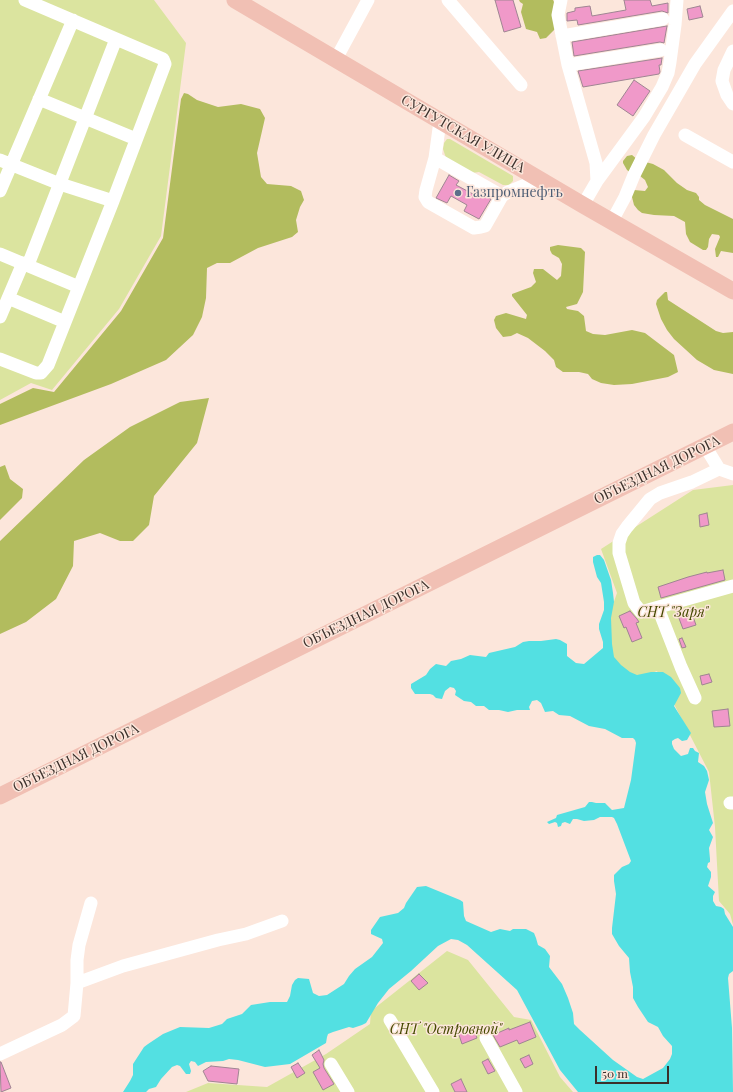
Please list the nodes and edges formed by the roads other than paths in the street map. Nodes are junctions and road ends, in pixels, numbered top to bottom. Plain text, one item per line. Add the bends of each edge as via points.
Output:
1 (25, 0) edge
2 (235, 0) edge
3 (368, 0) edge
4 (448, 0) edge
5 (561, 0) edge
6 (677, 0) edge
7 (733, 11) edge
8 (663, 19) dead end
9 (73, 20) junction
10 (562, 36) junction
11 (116, 39) junction
12 (660, 50) dead end
13 (733, 51) edge
14 (336, 59) junction
15 (568, 65) junction
16 (521, 85) dead end
17 (39, 99) junction
18 (733, 104) edge
19 (85, 118) junction
20 (440, 121) junction
21 (685, 135) dead end
22 (136, 139) junction
23 (435, 158) junction
24 (6, 162) edge
25 (733, 162) edge
26 (540, 179) junction
27 (597, 181) junction
28 (60, 184) junction
29 (0, 191) edge
30 (502, 196) junction
31 (113, 201) junction
32 (583, 205) junction
33 (612, 221) junction
34 (0, 254) edge
35 (26, 264) junction
36 (79, 287) junction
37 (733, 291) edge
38 (8, 298) junction
39 (0, 317) edge
40 (65, 322) junction
41 (0, 358) edge
42 (733, 432) edge
43 (705, 446) junction
44 (718, 469) junction
45 (733, 474) edge
46 (733, 586) edge
47 (658, 608) junction
48 (696, 698) dead end
49 (0, 796) edge
50 (91, 903) dead end
51 (282, 921) dead end
52 (77, 983) junction
53 (390, 1020) dead end
54 (486, 1038) dead end
55 (0, 1054) edge
56 (330, 1064) dead end
57 (348, 1092) edge
58 (433, 1092) edge
59 (516, 1092) edge

1 - 9 street
2 - 14 main road, СУРГУТСКАЯ УЛИЦА
3 - 14 street
4 - 16 street
5 - 10 street via 558,15
6 - 27 street via 670,62 662,87
7 - 33 street via 695,64 654,135
8 - 10 street
9 - 11 street
9 - 17 street
10 - 15 street
11 - 19 street
11 - 22 street via 163,59 164,64
12 - 15 street
13 - 18 street via 722,81
14 - 20 main road, СУРГУТСКАЯ УЛИЦА
15 - 27 street via 596,163
17 - 19 street
17 - 24 street
19 - 22 street
19 - 28 street
20 - 23 street
20 - 26 main road, СУРГУТСКАЯ УЛИЦА
21 - 25 street
22 - 31 street
23 - 30 street
23 - 30 street via 425,197 428,202 474,228 485,226
24 - 28 street
24 - 29 street
26 - 30 street
26 - 32 main road, СУРГУТСКАЯ УЛИЦА
27 - 32 street
28 - 31 street
28 - 35 street
31 - 36 street
32 - 33 main road, СУРГУТСКАЯ УЛИЦА
33 - 37 main road, СУРГУТСКАЯ УЛИЦА
34 - 35 street
35 - 36 street
35 - 38 street
36 - 40 street
38 - 39 street
38 - 40 street
40 - 41 street via 48,364 41,373
42 - 43 main road, ОБЪЕЗДНАЯ ДОРОГА
43 - 44 street
43 - 49 main road, ОБЪЕЗДНАЯ ДОРОГА
44 - 45 street
44 - 47 street via 650,499 622,534 619,553 634,603 641,612
46 - 47 street
47 - 48 street via 680,667
50 - 52 street via 79,945
51 - 52 street via 246,934 123,966
52 - 55 street via 74,1016 62,1025
53 - 58 street
54 - 59 street
56 - 57 street

